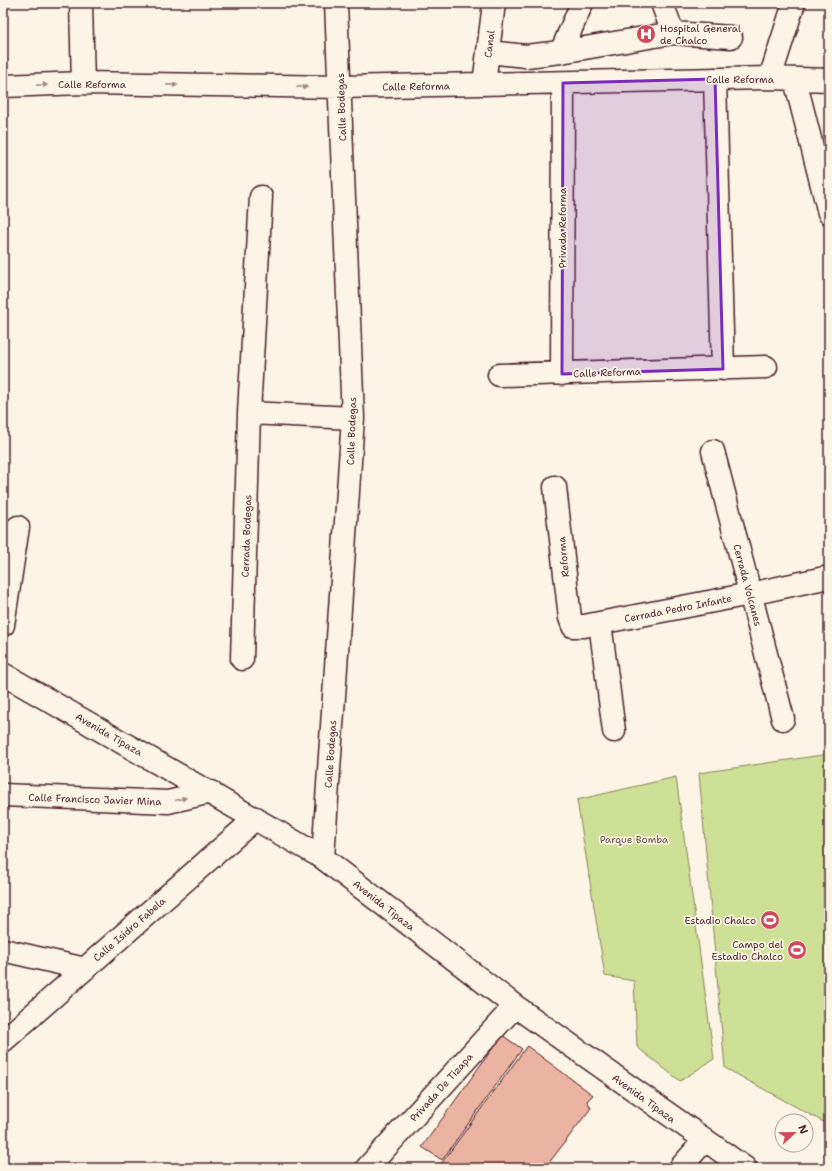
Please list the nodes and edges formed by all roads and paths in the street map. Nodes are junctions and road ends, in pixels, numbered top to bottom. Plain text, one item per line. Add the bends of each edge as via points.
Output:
1 (81, 3) edge
2 (336, 3) edge
3 (494, 3) edge
4 (582, 3) edge
5 (662, 3) edge
6 (794, 3) edge
7 (673, 32) junction
8 (731, 37) dead end
9 (488, 52) junction
10 (561, 52) junction
11 (770, 78) junction
12 (714, 79) junction
13 (795, 80) junction
14 (829, 80) edge
15 (83, 83) junction
16 (563, 83) junction
17 (484, 84) junction
18 (3, 86) edge
19 (341, 87) junction
20 (261, 197) dead end
21 (829, 213) edge
22 (766, 367) dead end
23 (723, 369) junction
24 (562, 374) junction
25 (499, 375) dead end
26 (250, 413) junction
27 (353, 418) junction
28 (713, 451) dead end
29 (555, 487) dead end
30 (18, 527) dead end
31 (829, 576) edge
32 (750, 594) junction
33 (600, 623) junction
34 (3, 626) edge
35 (573, 626) joint
36 (242, 659) dead end
37 (3, 674) edge
38 (783, 719) dead end
39 (614, 731) dead end
40 (211, 792) junction
41 (3, 795) edge
42 (256, 818) junction
43 (323, 858) junction
44 (3, 950) edge
45 (85, 969) junction
46 (514, 1006) junction
47 (3, 1041) edge
48 (704, 1141) junction
49 (367, 1168) edge
50 (680, 1168) edge
51 (745, 1168) edge

1 - 15 street
2 - 19 street, Calle Bodegas
3 - 9 street, Canal
4 - 10 street
5 - 7 street
6 - 11 street
7 - 8 street
7 - 10 street
9 - 10 street via 526,56
9 - 17 street, Canal
11 - 12 street, Calle Reforma
11 - 13 street, Calle Reforma
12 - 16 street, Calle Reforma
12 - 23 street
13 - 14 street, Calle Reforma
13 - 21 street
18 -> 15 street, Calle Reforma
15 -> 19 street, Calle Reforma
16 - 17 street, Calle Reforma
16 - 24 street, Privada Reforma
17 - 19 street, Calle Reforma
19 - 27 street, Calle Bodegas
20 - 26 street, Cerrada Bodegas
22 - 23 street, Calle Reforma
23 - 24 street, Calle Reforma
24 - 25 street, Calle Reforma
26 - 27 street
26 - 36 street, Cerrada Bodegas
27 - 43 street, Calle Bodegas
28 - 32 street, Cerrada Volcanes
29 - 35 street, Reforma
30 - 34 street
31 - 32 street, Cerrada Pedro Infante
32 - 33 street, Cerrada Pedro Infante
32 - 38 street, Cerrada Volcanes
33 - 35 street, Cerrada Pedro Infante
33 - 39 street
37 - 40 street, Avenida Tipaza
41 -> 40 street, Calle Francisco Javier Mina via 168,802
40 - 42 street, Avenida Tipaza
42 - 43 street, Avenida Tipaza
42 - 45 street, Calle Isidro Fabela
43 - 46 street, Avenida Tipaza
44 - 45 street
45 - 47 street, Calle Isidro Fabela
46 - 48 street, Avenida Tipaza
46 - 49 street, Privada De Tizapa
48 - 50 street
48 - 51 street, Avenida Tipaza

